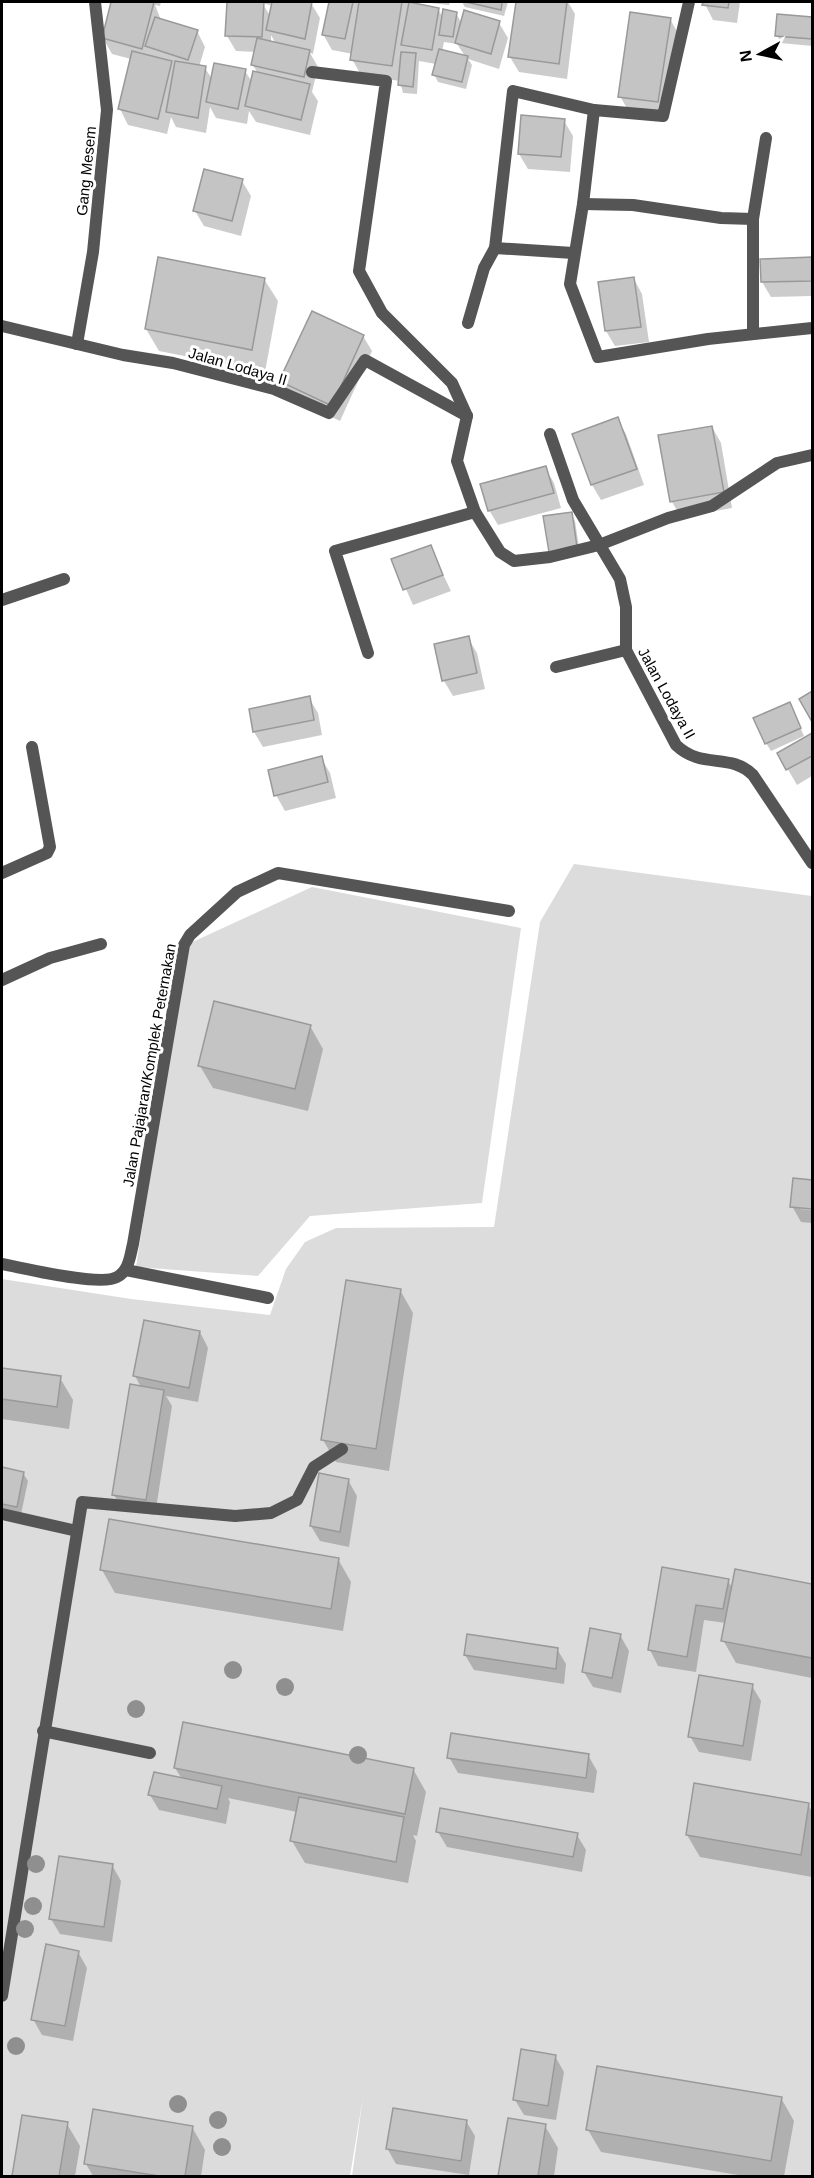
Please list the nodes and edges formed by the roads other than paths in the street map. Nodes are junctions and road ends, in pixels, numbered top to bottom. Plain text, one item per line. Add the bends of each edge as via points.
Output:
1 (95, 2) edge
2 (689, 2) edge
3 (312, 72) dead end
4 (594, 110) junction
5 (766, 138) dead end
6 (583, 204) junction
7 (753, 219) junction
8 (495, 248) junction
9 (573, 253) junction
10 (468, 323) dead end
11 (2, 326) edge
12 (813, 328) edge
13 (753, 334) junction
14 (77, 344) junction
15 (468, 416) junction
16 (550, 434) dead end
17 (813, 455) edge
18 (475, 512) junction
19 (599, 545) junction
20 (64, 579) dead end
21 (2, 600) edge
22 (626, 650) junction
23 (368, 653) dead end
24 (556, 666) dead end
25 (32, 747) dead end
26 (813, 863) edge
27 (2, 873) edge
28 (509, 911) dead end
29 (101, 944) dead end
30 (2, 980) edge
31 (2, 1264) edge
32 (126, 1270) junction
33 (268, 1298) dead end
34 (342, 1449) dead end
35 (2, 1514) edge
36 (77, 1530) junction
37 (43, 1731) junction
38 (150, 1753) dead end
39 (2, 1996) edge

1 - 14 street, Gang Mesem via 107,110 93,252
2 - 4 street via 663,117
3 - 15 street via 386,81 358,271 381,313 452,383
4 - 6 street
4 - 8 street via 513,91
5 - 7 street
6 - 7 street via 633,204
6 - 9 street
7 - 13 street
8 - 9 street
8 - 10 street via 484,268
9 - 13 street via 570,284 598,357
11 - 14 street, Jalan Lodaya II
12 - 13 street
14 - 15 street, Jalan Lodaya II via 274,389 329,413 365,360
15 - 18 street via 457,462
16 - 19 street, Jalan Lodaya II via 573,500
17 - 19 street via 777,462 712,506 668,518
18 - 19 street via 500,552 514,561
18 - 23 street via 335,551
19 - 22 street, Jalan Lodaya II via 624,591
20 - 21 street
22 - 24 street
22 - 26 street, Jalan Lodaya II via 676,745 687,756 745,766
25 - 27 street via 50,847 47,853
28 - 32 street, Jalan Pajajaran/Komplek Peternakan via 278,873 237,892 190,935 184,945
29 - 30 street via 50,958
31 - 32 street via 98,1281 116,1278
32 - 33 street
34 - 36 street via 314,1467 297,1500 271,1513 235,1516 82,1502
35 - 36 street
36 - 37 street
37 - 38 street
37 - 39 street

